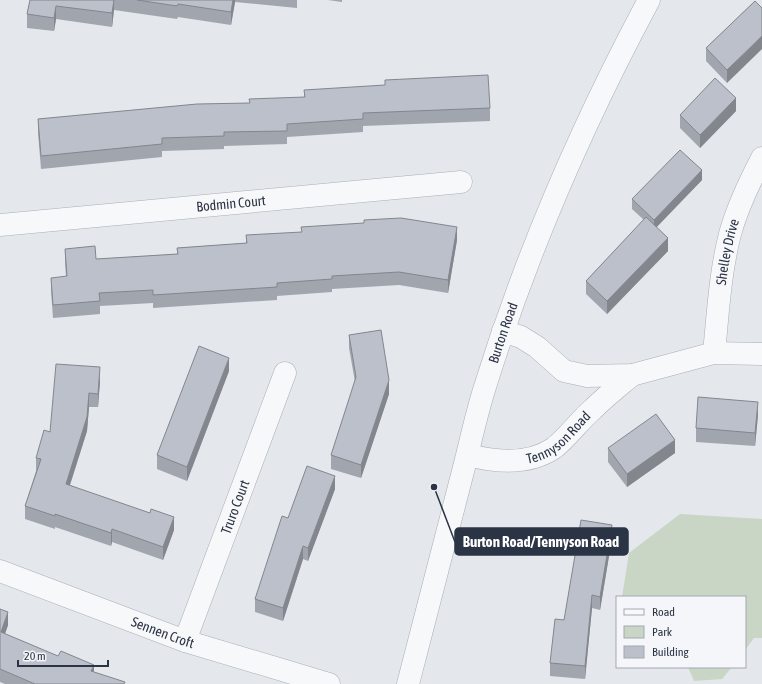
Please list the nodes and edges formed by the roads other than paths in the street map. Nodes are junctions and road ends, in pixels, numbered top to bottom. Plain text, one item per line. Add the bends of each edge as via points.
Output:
1 (649, 0) edge
2 (762, 158) edge
3 (461, 182) dead end
4 (0, 225) edge
5 (503, 331) junction
6 (714, 353) junction
7 (762, 354) edge
8 (285, 373) dead end
9 (632, 375) junction
10 (468, 455) junction
11 (0, 571) edge
12 (186, 641) junction
13 (329, 684) edge
14 (408, 684) edge

1 - 5 street, Burton Road via 610,73 568,163
2 - 6 street, Shelley Drive via 730,234 721,281
3 - 4 street, Bodmin Court
5 - 9 street, Tennyson Road via 537,347 564,371 587,376
5 - 10 street, Burton Road
6 - 7 street, Tennyson Road
6 - 9 street, Tennyson Road
8 - 12 street, Truro Court
9 - 10 street, Tennyson Road via 594,407 554,448 534,457 512,461 486,460
10 - 14 street, Burton Road
11 - 12 street, Sennen Croft
12 - 13 street, Sennen Croft

